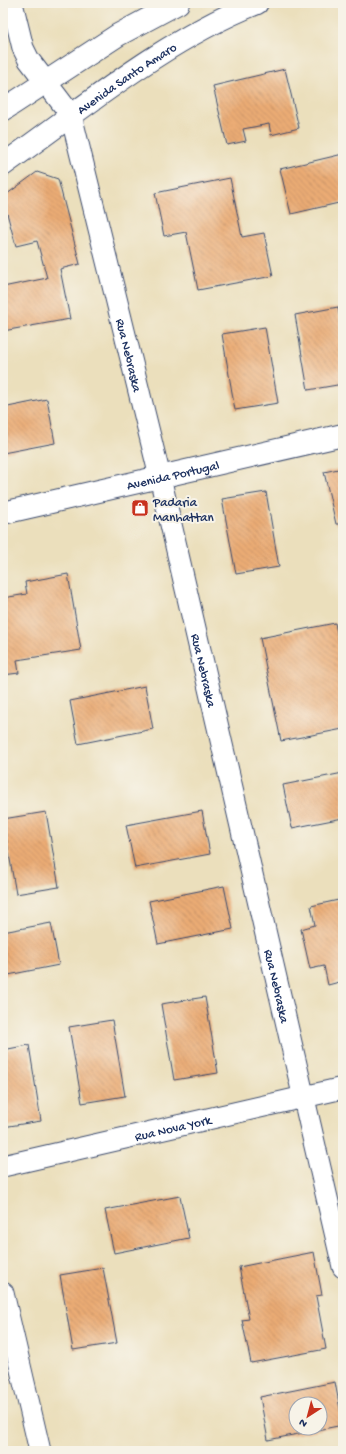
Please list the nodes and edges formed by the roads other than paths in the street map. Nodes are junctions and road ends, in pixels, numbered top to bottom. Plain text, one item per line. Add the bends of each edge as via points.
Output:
1 (12, 3) edge
2 (178, 3) edge
3 (257, 3) edge
4 (46, 82) junction
5 (3, 110) edge
6 (71, 115) junction
7 (3, 165) edge
8 (343, 435) edge
9 (160, 477) junction
10 (3, 513) edge
11 (343, 1088) edge
12 (303, 1097) junction
13 (3, 1166) edge
14 (343, 1267) edge
15 (3, 1293) edge
16 (40, 1451) edge

1 - 4 street, Rua Nebraska via 23,48
2 - 4 main road via 118,35
3 - 6 main road, Avenida Santo Amaro via 178,41
4 - 5 main road
4 - 6 street, Rua Nebraska
6 - 7 main road, Avenida Santo Amaro
6 - 9 street, Rua Nebraska
8 - 9 main road, Avenida Portugal
9 - 10 main road, Avenida Portugal
9 - 12 street, Rua Nebraska
11 - 12 street, Rua Nova York
12 - 13 street, Rua Nova York
12 - 14 street, Rua Nebraska
15 - 16 street

